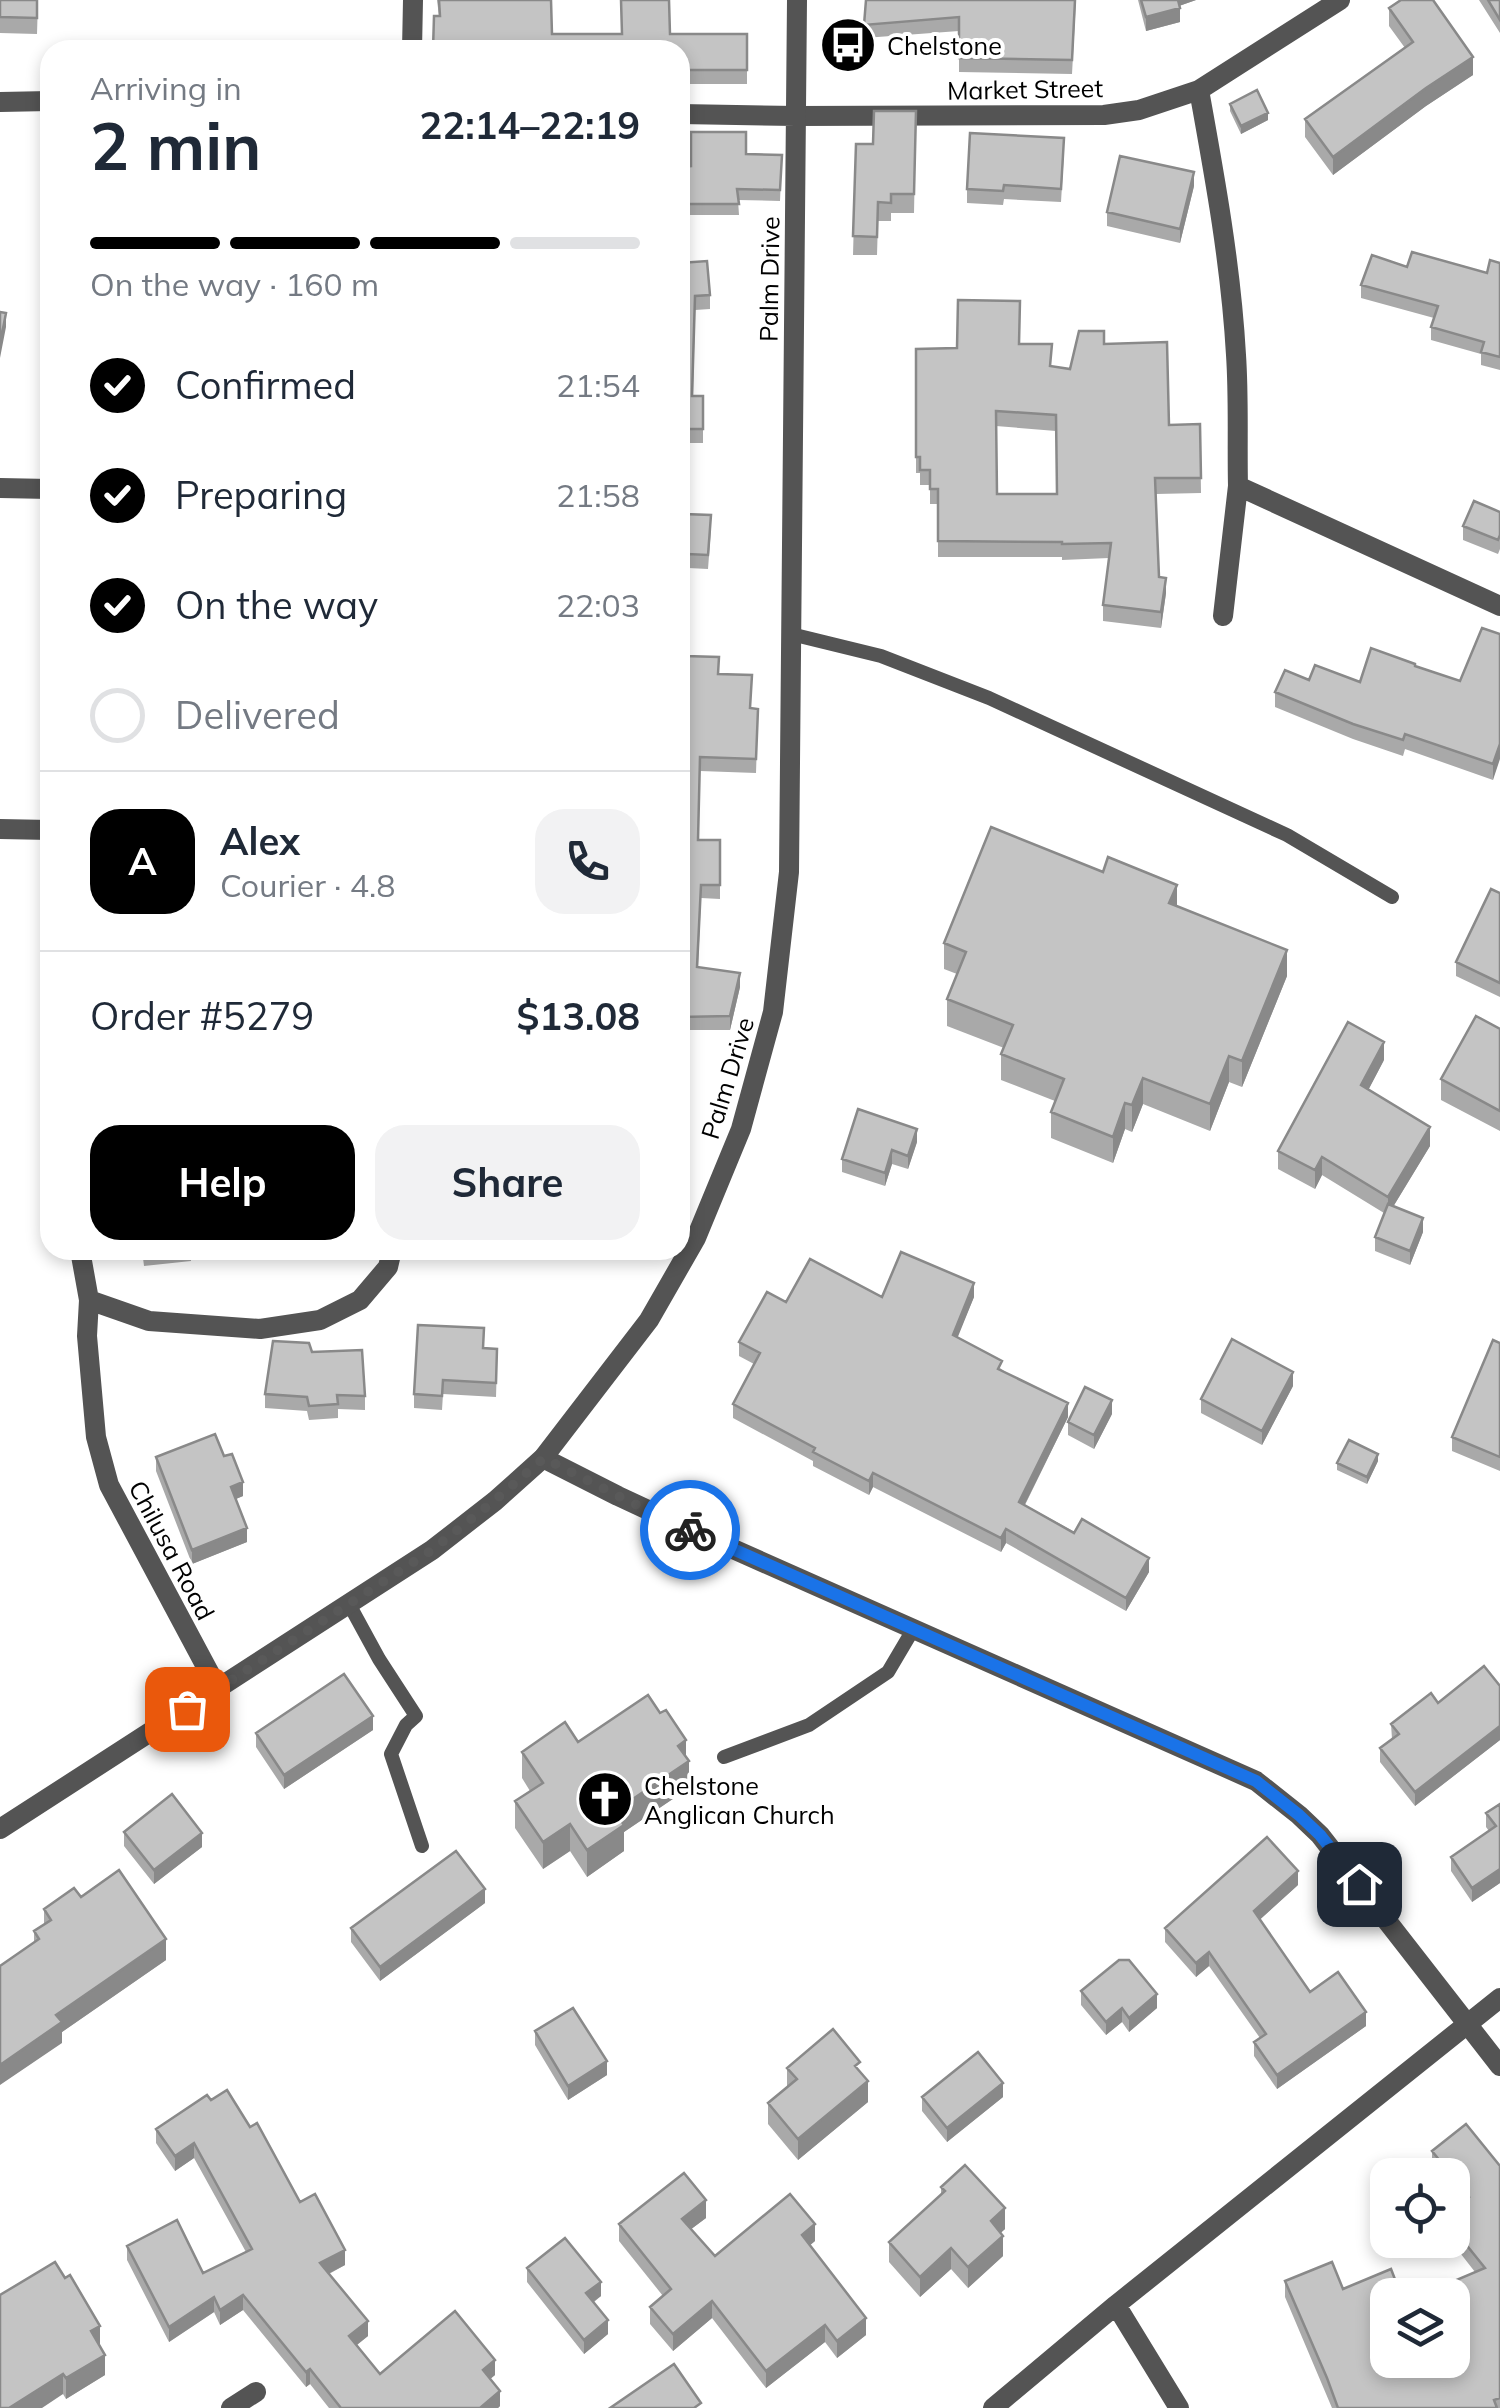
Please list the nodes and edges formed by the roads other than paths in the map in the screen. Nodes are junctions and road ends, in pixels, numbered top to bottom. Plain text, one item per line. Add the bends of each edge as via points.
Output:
1 (413, 0) edge
2 (796, 0) edge
3 (1340, 0) edge
4 (412, 40) edge
5 (1199, 90) junction
6 (40, 101) edge
7 (0, 102) edge
8 (690, 114) edge
9 (796, 116) junction
10 (1238, 486) junction
11 (0, 488) edge
12 (40, 489) edge
13 (1500, 606) edge
14 (1224, 616) dead end
15 (791, 634) junction
16 (0, 828) edge
17 (40, 830) edge
18 (1392, 897) dead end
19 (690, 1248) edge
20 (82, 1260) edge
21 (390, 1260) edge
22 (683, 1260) edge
23 (89, 1300) junction
24 (544, 1458) junction
25 (349, 1604) junction
26 (914, 1628) junction
27 (218, 1690) junction
28 (724, 1757) dead end
29 (0, 1829) edge
30 (422, 1846) dead end
31 (1500, 1998) edge
32 (1467, 2023) junction
33 (1500, 2066) edge
34 (1116, 2305) junction
35 (256, 2392) dead end
36 (232, 2408) edge
37 (993, 2408) edge
38 (1179, 2408) edge

1 - 4 street
2 - 9 street, Palm Drive
3 - 5 street, Market Street
5 - 9 street, Market Street via 1104,115
5 - 10 street via 1230,277
6 - 7 street
8 - 9 street, Market Street
9 - 15 street, Palm Drive
10 - 13 street
10 - 14 street
11 - 12 street
15 - 18 lane via 881,656 989,698 1287,835
15 - 19 street, Palm Drive via 790,872 772,1012 741,1129
16 - 17 street
20 - 23 street, Chilusa Road
21 - 23 street via 360,1300 320,1320 260,1329 148,1321
22 - 24 street, Palm Drive via 649,1320
23 - 27 street, Chilusa Road via 96,1437 109,1485
24 - 25 street, Palm Drive via 432,1550
24 - 26 street
25 - 27 street, Palm Drive
25 - 30 lane via 416,1716 391,1754
26 - 28 lane via 888,1672 810,1725
26 - 32 street via 1256,1781 1320,1835
27 - 29 street, Palm Drive
31 - 32 street
32 - 33 street
32 - 34 street
34 - 37 street
34 - 38 street
35 - 36 street

